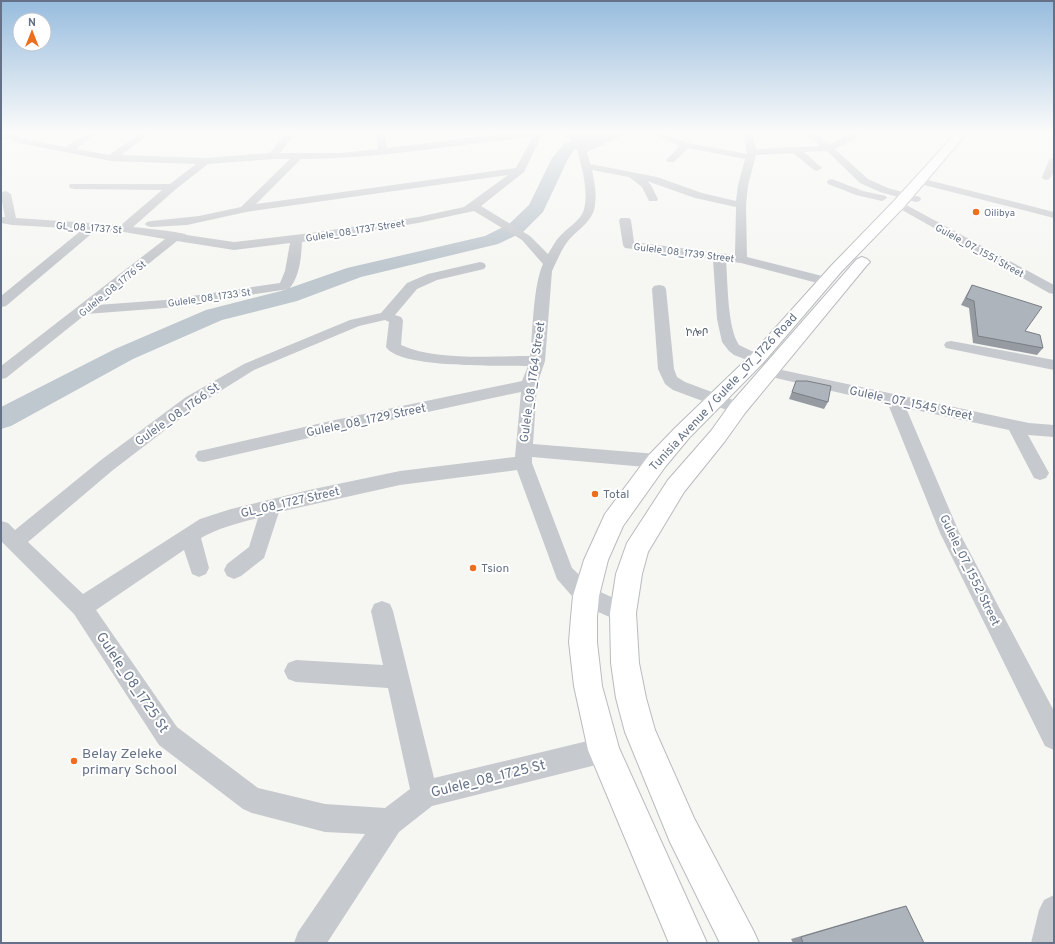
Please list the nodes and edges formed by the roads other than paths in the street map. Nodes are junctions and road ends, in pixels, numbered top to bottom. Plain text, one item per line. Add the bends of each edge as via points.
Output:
1 (183, 177) edge
2 (277, 177) edge
3 (469, 177) edge
4 (511, 177) edge
5 (587, 177) edge
6 (635, 177) edge
7 (640, 177) edge
8 (745, 177) edge
9 (860, 177) edge
10 (927, 177) edge
11 (930, 177) edge
12 (832, 182) dead end
13 (74, 186) dead end
14 (172, 186) junction
15 (6, 194) dead end
16 (911, 197) junction
17 (652, 199) dead end
18 (741, 205) junction
19 (474, 206) junction
20 (245, 208) junction
21 (228, 214) junction
22 (1054, 215) edge
23 (625, 220) dead end
24 (6, 221) edge
25 (127, 226) junction
26 (92, 228) junction
27 (1, 229) edge
28 (176, 236) junction
29 (296, 239) junction
30 (719, 256) junction
31 (741, 259) junction
32 (549, 263) junction
33 (480, 266) dead end
34 (826, 281) junction
35 (659, 289) dead end
36 (1054, 290) edge
37 (1, 304) edge
38 (85, 310) junction
39 (386, 316) junction
40 (951, 345) dead end
41 (537, 361) junction
42 (762, 365) junction
43 (1054, 365) edge
44 (1, 374) edge
45 (529, 385) junction
46 (895, 400) junction
47 (727, 403) junction
48 (1015, 426) junction
49 (1054, 431) edge
50 (204, 456) dead end
51 (523, 456) junction
52 (657, 461) junction
53 (1040, 473) dead end
54 (271, 506) junction
55 (190, 535) junction
56 (8, 536) edge
57 (199, 568) dead end
58 (234, 570) dead end
59 (586, 596) junction
60 (82, 607) junction
61 (382, 611) dead end
62 (623, 613) junction
63 (296, 671) dead end
64 (398, 677) junction
65 (1054, 737) edge
66 (604, 750) junction
67 (425, 794) junction
68 (389, 822) junction
69 (1054, 910) edge
70 (309, 943) edge
71 (688, 943) edge
72 (740, 943) edge
73 (1046, 943) edge

1 - 14 street
2 - 20 street
3 - 20 street
4 - 19 street, Gulele_08_1737 Street
5 - 32 street, Gulele_08_1764 Street via 590,198 587,214 564,238
6 - 17 street via 646,185
7 - 18 street via 653,179 699,196
8 - 18 street
9 - 16 street via 870,184
10 - 16 highway, Tunisia Avenue / Gulele _07_1726 Road
11 - 16 highway, Tunisia Avenue / Gulele _07_1726 Road
12 - 16 street via 860,193
13 - 14 street
14 - 25 street
15 - 24 street
16 - 22 street
16 - 34 highway, Tunisia Avenue / Gulele _07_1726 Road
16 - 36 street, Gulele_07_1551 Street
16 - 42 highway, Tunisia Avenue / Gulele _07_1726 Road
18 - 31 street
19 - 29 street, Gulele_08_1737 Street via 462,212
19 - 32 street via 526,238
20 - 21 street
21 - 25 street via 179,224
21 - 28 street via 201,233
23 - 30 street, Gulele_08_1739 Street via 629,245
24 - 26 street, GL_08_1737 St
24 - 27 street
25 - 26 street, GL_08_1737 St
25 - 28 street, GL_08_1737 St
26 - 37 street
28 - 29 street, Gulele_08_1737 Street via 227,246
28 - 38 street, Gulele_08_1776 St
29 - 38 street, Gulele_08_1733 St via 288,282 284,286 165,304
30 - 31 street, Gulele_08_1739 Street
30 - 42 street, Gulele _07_1545 Street via 725,330 734,348
31 - 34 street, Gulele_08_1739 Street
32 - 41 street, Gulele_08_1764 Street via 543,294
33 - 39 street via 433,276 412,286
34 - 42 highway, Tunisia Avenue / Gulele _07_1726 Road
35 - 47 street via 666,369 670,380 679,386
38 - 44 street, Gulele_08_1776 St
39 - 41 street via 396,320 393,347 405,353 457,360
39 - 56 street, Gulele_08_1766 St via 355,323 249,367 192,401
40 - 43 street
41 - 45 street, Gulele_08_1764 Street
42 - 46 street, Gulele _07_1545 Street
42 - 47 highway, Tunisia Avenue / Gulele _07_1726 Road
45 - 50 street, Gulele_08_1729 Street
45 - 51 street, Gulele_08_1764 Street
46 - 48 street, Gulele _07_1545 Street
46 - 65 street, Gulele_07_1552 Street via 950,533
47 - 52 highway, Tunisia Avenue / Gulele _07_1726 Road via 682,433
47 - 62 highway, Tunisia Avenue / Gulele _07_1726 Road via 718,436 676,486 636,550 629,574
48 - 49 street, Gulele _07_1545 Street via 1029,430
48 - 53 street
51 - 52 street, GL_08_1727 Street
51 - 54 street, GL_08_1727 Street via 400,478
51 - 59 street, Gulele_08_1764 Street via 564,573
52 - 59 highway, Tunisia Avenue / Gulele _07_1726 Road via 629,497 605,535
54 - 55 street, GL_08_1727 Street via 207,525
54 - 58 street via 257,552
55 - 57 street
55 - 60 street, GL_08_1727 Street
56 - 60 street, Gulele_08_1725 St
59 - 62 street
59 - 66 highway, Tunisia Avenue / Gulele _07_1726 Road via 583,642 588,686
60 - 68 street, Gulele_08_1725 St via 168,736 252,800 325,818
61 - 64 street
62 - 72 highway, Tunisia Avenue / Gulele _07_1726 Road via 625,664 640,732 682,830
63 - 64 street
64 - 67 street
66 - 67 street, Gulele_08_1725 St
66 - 71 highway, Tunisia Avenue / Gulele _07_1726 Road
67 - 68 street, Gulele_08_1725 St
68 - 70 street
69 - 73 street

